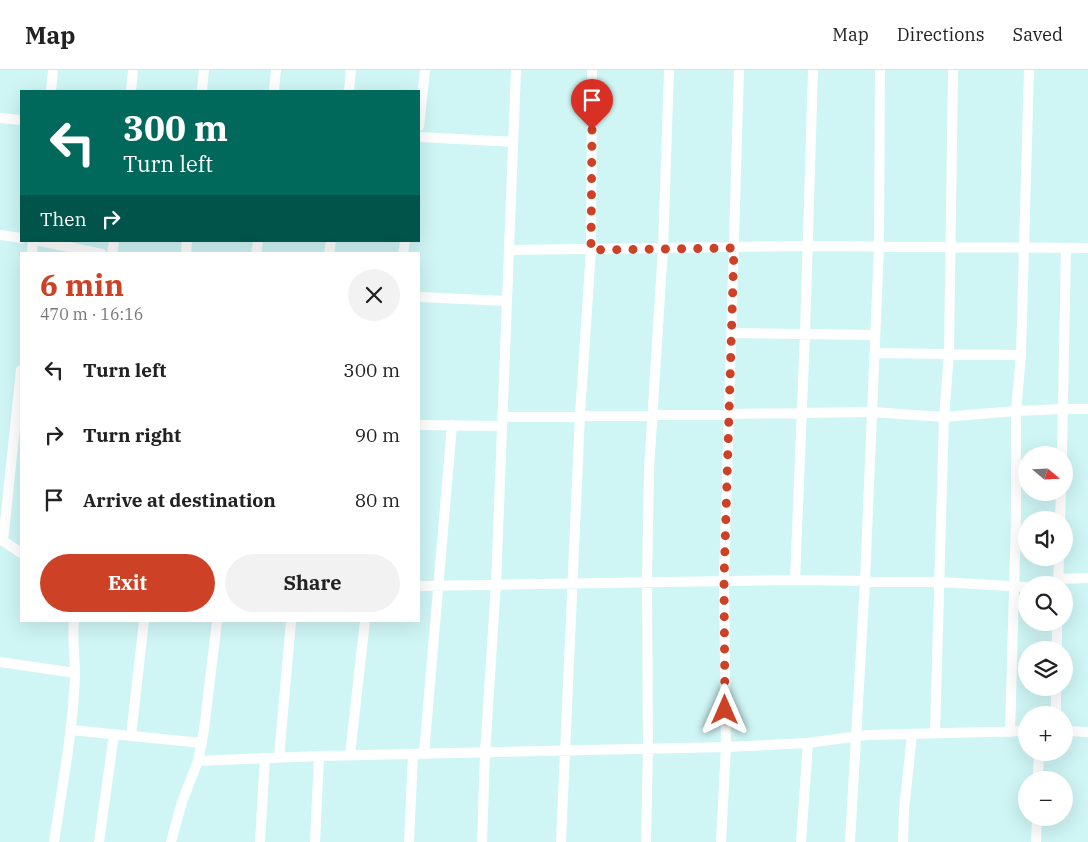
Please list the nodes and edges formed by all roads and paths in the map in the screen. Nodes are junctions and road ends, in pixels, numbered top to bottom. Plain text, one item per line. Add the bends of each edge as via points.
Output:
1 (53, 70) edge
2 (133, 70) edge
3 (204, 70) edge
4 (276, 70) edge
5 (351, 70) edge
6 (425, 70) edge
7 (516, 70) edge
8 (592, 70) edge
9 (669, 70) edge
10 (739, 70) edge
11 (813, 70) edge
12 (880, 70) edge
13 (953, 70) edge
14 (1029, 70) edge
15 (51, 90) edge
16 (131, 90) edge
17 (202, 90) edge
18 (274, 90) edge
19 (349, 90) edge
20 (420, 117) edge
21 (0, 118) edge
22 (20, 120) edge
23 (420, 136) edge
24 (513, 142) junction
25 (0, 235) edge
26 (20, 238) edge
27 (46, 242) edge
28 (808, 246) junction
29 (879, 246) junction
30 (952, 246) junction
31 (663, 248) junction
32 (734, 248) junction
33 (1024, 248) junction
34 (1066, 248) junction
35 (1088, 248) edge
36 (509, 250) junction
37 (591, 250) junction
38 (93, 252) edge
39 (420, 297) edge
40 (507, 302) junction
41 (732, 333) junction
42 (805, 334) junction
43 (875, 335) junction
44 (875, 353) junction
45 (949, 354) junction
46 (1021, 355) junction
47 (20, 379) edge
48 (1063, 408) junction
49 (1016, 410) junction
50 (1088, 410) edge
51 (872, 412) junction
52 (728, 413) junction
53 (802, 413) junction
54 (651, 414) junction
55 (580, 416) junction
56 (944, 417) junction
57 (502, 422) junction
58 (420, 424) edge
59 (452, 426) junction
60 (1062, 446) edge
61 (2, 540) edge
62 (20, 552) edge
63 (1088, 578) edge
64 (724, 580) junction
65 (795, 580) junction
66 (1073, 580) edge
67 (865, 581) junction
68 (647, 582) junction
69 (939, 582) junction
70 (572, 583) junction
71 (496, 584) junction
72 (420, 586) edge
73 (439, 586) junction
74 (1013, 586) junction
75 (1018, 586) edge
76 (74, 622) edge
77 (144, 622) edge
78 (217, 622) edge
79 (291, 622) edge
80 (365, 622) edge
81 (0, 662) edge
82 (75, 674) junction
83 (71, 730) junction
84 (1073, 731) edge
85 (1010, 732) junction
86 (1018, 732) edge
87 (1088, 732) edge
88 (935, 733) junction
89 (114, 734) junction
90 (912, 734) junction
91 (132, 736) junction
92 (857, 737) junction
93 (202, 743) junction
94 (808, 743) junction
95 (726, 747) junction
96 (648, 749) junction
97 (565, 750) junction
98 (485, 753) junction
99 (412, 754) junction
100 (424, 754) junction
101 (350, 755) junction
102 (319, 756) junction
103 (279, 757) junction
104 (265, 758) junction
105 (198, 762) junction
106 (1037, 826) edge
107 (54, 842) edge
108 (99, 842) edge
109 (171, 842) edge
110 (260, 842) edge
111 (315, 842) edge
112 (409, 842) edge
113 (482, 842) edge
114 (561, 842) edge
115 (646, 842) edge
116 (721, 842) edge
117 (801, 842) edge
118 (850, 842) edge
119 (903, 842) edge
120 (1036, 842) edge

1 - 15 street
2 - 16 street
3 - 17 street
4 - 18 street
5 - 19 street
6 - 20 street
7 - 24 street
8 - 37 street
9 - 31 street
10 - 32 street
11 - 28 street
12 - 29 street
13 - 30 street
14 - 33 street
21 - 22 street
23 - 24 street
24 - 36 street
25 - 26 street
27 - 38 street
28 - 29 street
28 - 32 street
28 - 42 street
29 - 30 street
29 - 43 street
30 - 33 street
30 - 45 street
31 - 32 street
31 - 37 street
31 - 54 street
32 - 41 street
33 - 34 street
33 - 46 street
34 - 35 street
34 - 48 street
36 - 37 street
36 - 40 street
37 - 55 street
39 - 40 street
40 - 57 street
41 - 42 street
41 - 52 street
42 - 43 street
42 - 53 street
43 - 44 street
44 - 45 street
44 - 51 street
45 - 46 street
45 - 56 street
46 - 49 street
47 - 61 street
48 - 49 street
48 - 50 street
48 - 60 street
49 - 56 street
49 - 74 street
51 - 53 street
51 - 56 street
51 - 67 street
52 - 53 street
52 - 54 street
52 - 64 street
53 - 65 street
54 - 55 street
54 - 68 street
55 - 57 street
55 - 70 street
56 - 69 street
57 - 59 street
57 - 71 street
58 - 59 street
59 - 73 street
61 - 62 street
63 - 66 street
64 - 65 street
64 - 68 street
64 - 95 street
65 - 67 street
67 - 69 street
67 - 92 street
68 - 70 street
68 - 96 street
69 - 74 street
69 - 88 street
70 - 71 street
70 - 97 street
71 - 73 street
71 - 98 street
72 - 73 street
73 - 100 street
74 - 75 street
74 - 85 street
76 - 82 street
77 - 91 street
78 - 93 street
79 - 103 street
80 - 101 street
81 - 82 street
82 - 83 street
83 - 89 street
83 - 107 street
84 - 87 street
85 - 86 street
85 - 88 street
88 - 90 street
89 - 91 street
89 - 108 street
90 - 92 street
90 - 119 street
91 - 93 street
92 - 94 street
92 - 118 street
93 - 105 street
94 - 95 street
94 - 117 street
95 - 96 street
95 - 116 street
96 - 97 street
96 - 115 street
97 - 98 street
97 - 114 street
98 - 100 street
98 - 113 street
99 - 100 street
99 - 101 street
99 - 112 street
101 - 102 street
102 - 103 street
102 - 111 street
103 - 104 street
104 - 105 street
104 - 110 street
105 - 109 street
106 - 120 street

